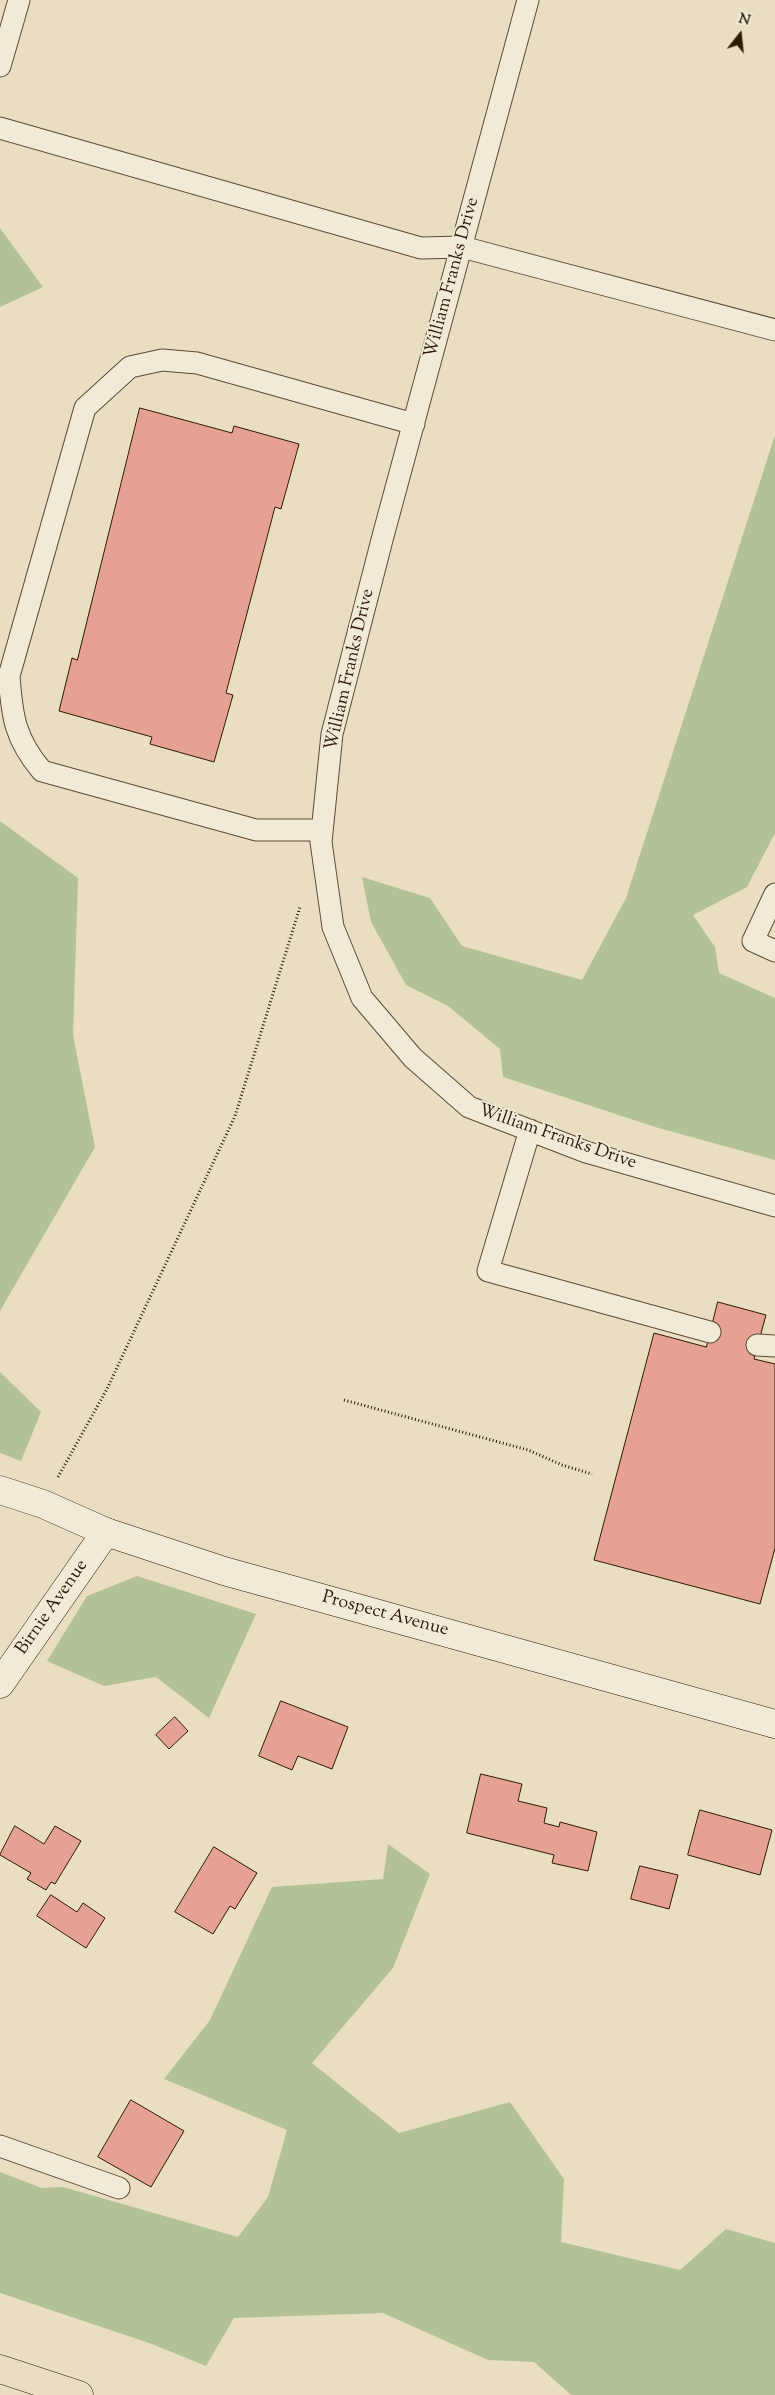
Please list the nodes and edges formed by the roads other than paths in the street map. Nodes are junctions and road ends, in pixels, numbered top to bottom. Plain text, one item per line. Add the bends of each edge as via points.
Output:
1 (19, 0) edge
2 (528, 0) edge
3 (0, 66) edge
4 (0, 128) edge
5 (462, 247) junction
6 (775, 330) edge
7 (414, 424) junction
8 (321, 830) junction
9 (775, 894) edge
10 (775, 951) edge
11 (530, 1130) junction
12 (775, 1206) edge
13 (710, 1332) dead end
14 (0, 1490) edge
15 (106, 1532) junction
16 (0, 1684) edge
17 (775, 1724) edge
18 (0, 2146) edge
19 (119, 2188) dead end
20 (0, 2369) edge
21 (79, 2395) edge

1 - 3 lane
2 - 5 lane, William Franks Drive
4 - 5 lane via 421,248
5 - 6 lane
5 - 7 lane, William Franks Drive
7 - 8 lane, William Franks Drive via 332,734
7 - 8 lane via 197,363 162,360 130,366 85,408 9,676 11,711 25,751 42,771 256,830
8 - 11 lane, William Franks Drive via 333,927 362,998 412,1058 469,1107
9 - 10 lane via 753,940
11 - 12 lane, William Franks Drive via 586,1152
11 - 13 lane via 488,1271
14 - 15 street, Prospect Avenue via 43,1504
15 - 16 street, Birnie Avenue
15 - 17 street, Prospect Avenue via 224,1571
18 - 19 lane
20 - 21 highway

